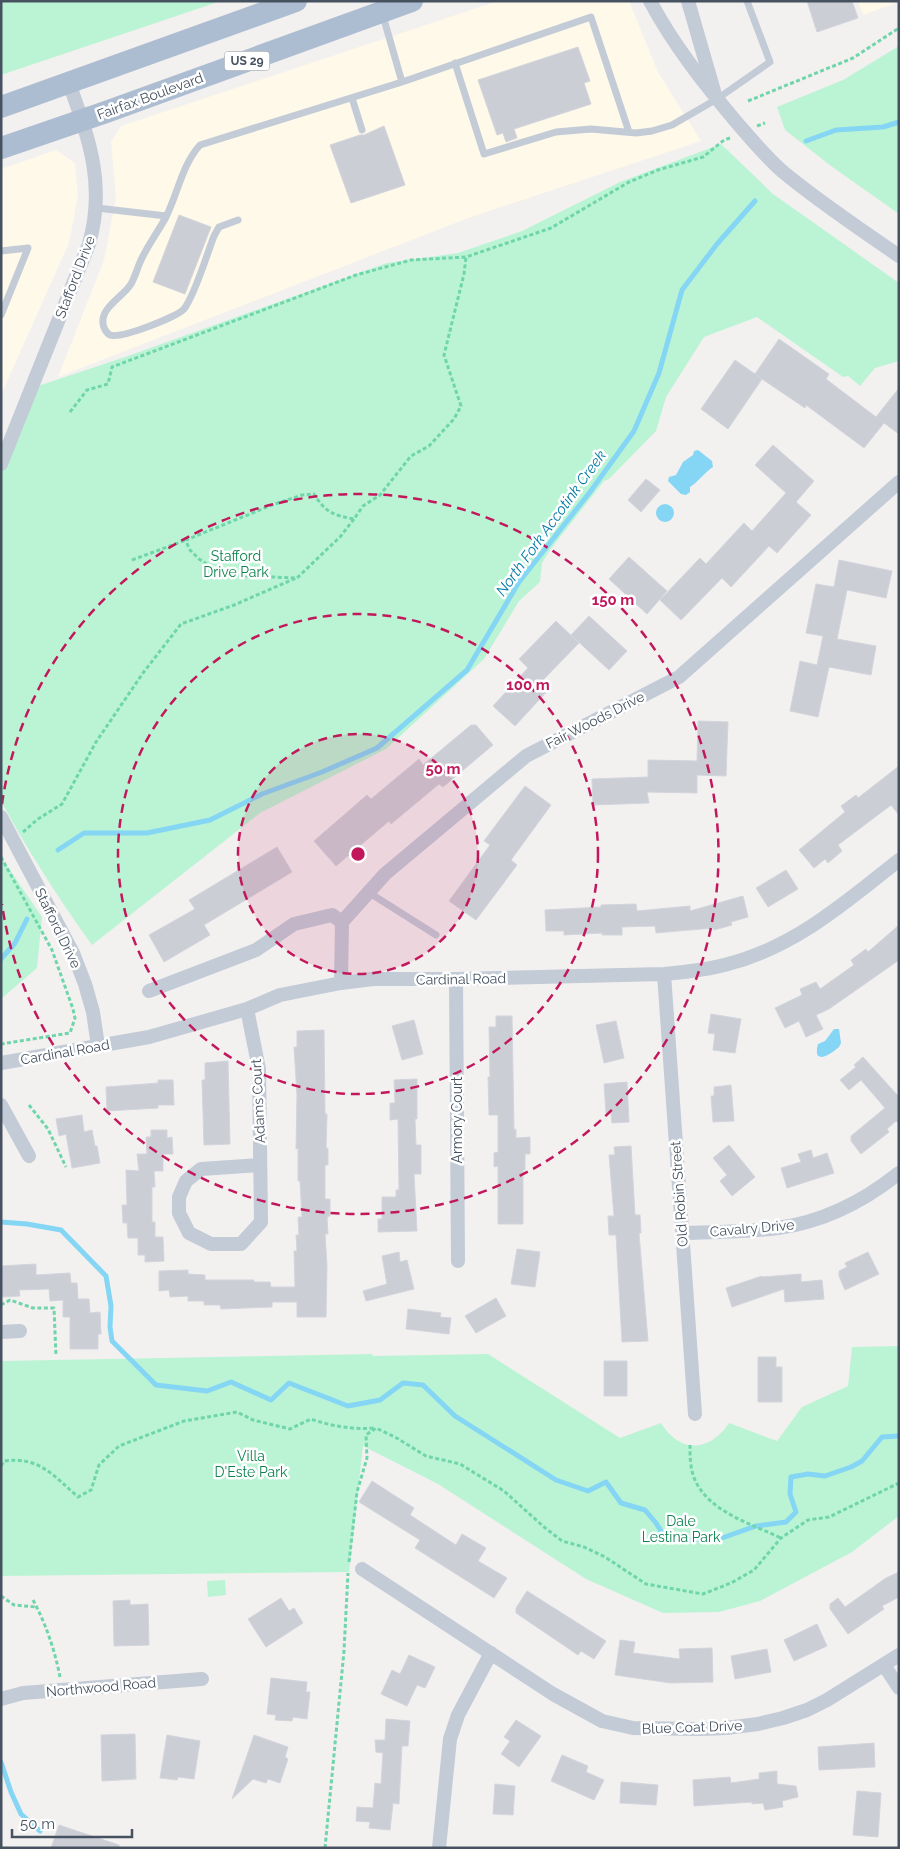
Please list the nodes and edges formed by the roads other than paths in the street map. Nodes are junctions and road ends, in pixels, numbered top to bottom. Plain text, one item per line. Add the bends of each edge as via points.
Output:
1 (296, 1) edge
2 (412, 1) edge
3 (650, 1) edge
4 (688, 1) edge
5 (747, 1) edge
6 (382, 12) junction
7 (455, 63) junction
8 (402, 82) junction
9 (69, 83) junction
10 (352, 98) junction
11 (717, 99) junction
12 (1, 107) edge
13 (82, 120) junction
14 (362, 130) dead end
15 (629, 132) junction
16 (1, 148) edge
17 (97, 208) junction
18 (166, 216) junction
19 (238, 220) dead end
20 (1, 251) edge
21 (899, 256) edge
22 (1, 315) edge
23 (1, 464) edge
24 (899, 482) edge
25 (1, 816) edge
26 (899, 860) edge
27 (368, 892) junction
28 (342, 922) junction
29 (436, 934) dead end
30 (664, 974) junction
31 (456, 979) junction
32 (341, 983) junction
33 (149, 991) dead end
34 (247, 1009) junction
35 (98, 1046) junction
36 (1, 1063) edge
37 (1, 1105) edge
38 (29, 1156) dead end
39 (260, 1165) junction
40 (899, 1173) edge
41 (682, 1233) junction
42 (458, 1261) dead end
43 (20, 1331) dead end
44 (1, 1332) edge
45 (695, 1414) dead end
46 (362, 1569) dead end
47 (491, 1653) junction
48 (899, 1655) edge
49 (884, 1665) junction
50 (202, 1679) dead end
51 (899, 1688) edge
52 (1, 1699) edge
53 (439, 1848) edge

1 - 9 main road
2 - 6 main road, Fairfax Boulevard / US 29
3 - 11 street via 664,28
4 - 11 street
5 - 11 lane via 770,62
6 - 8 lane
6 - 13 main road, Fairfax Boulevard / US 29
7 - 8 lane
7 - 15 lane via 484,154 556,132 591,129
7 - 15 lane via 592,17
8 - 10 lane
9 - 12 main road
9 - 13 street, Stafford Drive
10 - 14 lane
10 - 18 lane via 200,145 180,180
11 - 15 lane via 672,126
11 - 21 street via 781,170 815,198
13 - 16 main road, Fairfax Boulevard / US 29
13 - 17 street, Stafford Drive via 97,177
17 - 18 lane
17 - 23 street, Stafford Drive via 89,244
18 - 19 lane via 130,286 103,315 105,330 110,335 120,336 140,330 183,311 219,227
20 - 22 lane via 28,248
24 - 27 street, Fair Woods Drive via 679,677 526,756 385,874
25 - 35 street, Stafford Drive via 73,953 93,1012
26 - 30 street, Cardinal Road via 825,918 763,953 726,965
27 - 28 street, Fair Woods Drive
27 - 29 lane
28 - 32 street
28 - 33 street via 332,915 294,924 256,950
30 - 31 street, Cardinal Road
30 - 41 street, Old Robin Street
31 - 32 street, Cardinal Road via 373,979
31 - 42 street, Armory Court
32 - 34 street, Cardinal Road via 280,995
34 - 35 street, Cardinal Road via 149,1037
34 - 39 street, Adams Court via 259,1070
35 - 36 street, Cardinal Road
37 - 38 street
39 - 39 street, Adams Court via 261,1222 241,1244 211,1244 189,1232 179,1213 179,1197 186,1181 201,1169
40 - 41 street, Cavalry Drive via 839,1211 798,1225
41 - 45 street, Old Robin Street
43 - 44 street
46 - 47 street, Blue Coat Drive
47 - 49 street, Blue Coat Drive via 591,1716 618,1726 647,1730 726,1728 783,1718 828,1700
47 - 53 street via 458,1715 450,1739
48 - 49 street, Blue Coat Drive
49 - 51 street
50 - 52 street, Northwood Road via 23,1693

